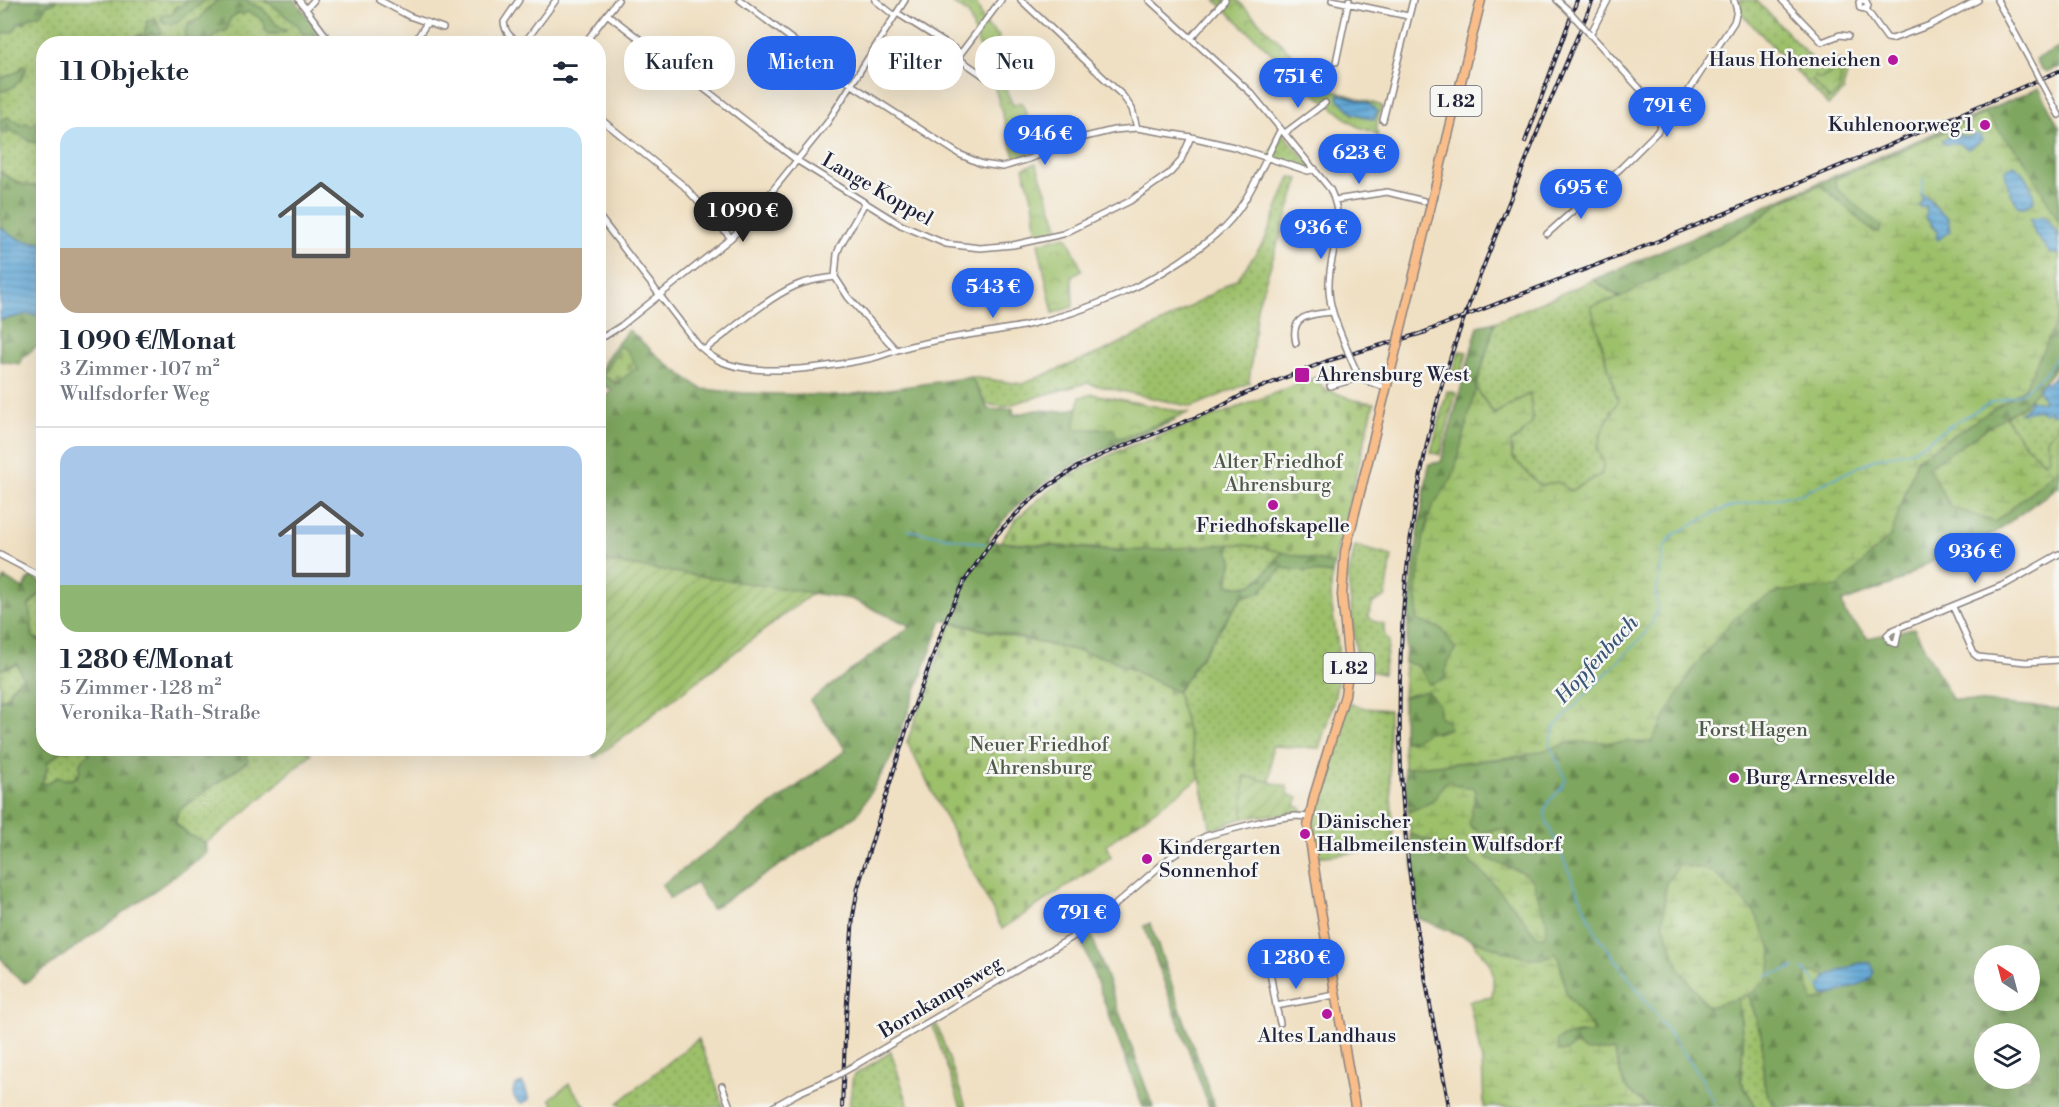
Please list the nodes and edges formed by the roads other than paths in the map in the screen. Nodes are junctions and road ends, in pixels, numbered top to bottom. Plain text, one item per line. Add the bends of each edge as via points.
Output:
1 (299, 0) edge
2 (314, 0) edge
3 (379, 0) edge
4 (519, 0) edge
5 (556, 0) edge
6 (618, 0) edge
7 (740, 0) edge
8 (875, 0) edge
9 (905, 0) edge
10 (1001, 0) edge
11 (1021, 0) edge
12 (1149, 0) edge
13 (1225, 0) edge
14 (1332, 0) edge
15 (1413, 0) edge
16 (1482, 0) edge
17 (1557, 0) edge
18 (1608, 0) edge
19 (1743, 0) edge
20 (1782, 0) edge
21 (1978, 0) edge
22 (1997, 0) edge
23 (1348, 2) edge
24 (1735, 2) edge
25 (306, 9) junction
26 (1866, 9) dead end
27 (607, 14) junction
28 (896, 14) junction
29 (1408, 16) junction
30 (427, 23) junction
31 (443, 28) dead end
32 (1589, 34) junction
33 (327, 36) edge
34 (418, 36) edge
35 (511, 36) edge
36 (529, 36) edge
37 (590, 36) edge
38 (787, 36) edge
39 (933, 36) edge
40 (1848, 36) dead end
41 (1191, 38) junction
42 (963, 50) edge
43 (1336, 62) dead end
44 (856, 79) edge
45 (856, 88) edge
46 (848, 90) edge
47 (1325, 103) dead end
48 (1667, 115) junction
49 (2059, 115) edge
50 (1383, 120) dead end
51 (606, 123) edge
52 (1137, 128) junction
53 (1283, 131) junction
54 (1191, 137) junction
55 (1266, 157) junction
56 (798, 161) junction
57 (1315, 169) junction
58 (1335, 200) junction
59 (1424, 201) dead end
60 (865, 203) junction
61 (606, 225) edge
62 (1547, 234) dead end
63 (731, 238) junction
64 (835, 277) junction
65 (659, 295) junction
66 (1332, 312) junction
67 (606, 335) edge
68 (1296, 343) dead end
69 (704, 350) junction
70 (896, 350) junction
71 (1359, 378) junction
72 (1330, 386) dead end
73 (1387, 388) junction
74 (2059, 554) edge
75 (0, 555) edge
76 (36, 574) edge
77 (1953, 607) junction
78 (1899, 629) dead end
79 (2059, 660) edge
80 (1309, 817) junction
81 (1269, 968) dead end
82 (1335, 995) junction
83 (1276, 1006) junction
84 (1280, 1023) dead end
85 (722, 1086) dead end
86 (730, 1107) edge
87 (773, 1107) edge
88 (1355, 1107) edge

1 - 25 street
2 - 25 street
3 - 30 street
4 - 35 street via 504,22
5 - 36 street
6 - 27 street
7 - 38 street
8 - 28 street
9 - 28 street
10 - 42 street
11 - 52 street via 1123,96
12 - 41 street
13 - 41 street
14 - 23 street
15 - 29 street
16 - 73 main road, L 82, bridge
17 - 32 street, bridge
18 - 32 street
19 - 24 street
20 - 40 street via 1822,42
21 - 26 street via 1892,39 1887,38
22 - 49 street, bridge
23 - 29 street
23 - 43 street
24 - 48 street via 1734,22 1675,111
25 - 33 street
27 - 37 street
27 - 56 street, Lange Koppel
28 - 39 street
28 - 44 street
29 - 50 street
30 - 31 street
30 - 34 street
32 - 48 street
41 - 53 street via 1252,94
45 - 52 street via 958,154 990,166 1018,164 1101,133
46 - 56 street
47 - 53 street
48 - 62 street via 1644,145
51 - 63 street via 684,186
52 - 54 street
53 - 55 street
53 - 57 street
54 - 55 street
54 - 60 street, Lange Koppel via 1179,162 1155,184 1104,215 1048,238 980,248 946,244 914,232
55 - 57 street via 1308,171
55 - 70 street via 1238,211 1223,228 1140,285 1044,320
56 - 60 street, Lange Koppel
56 - 63 street
57 - 58 street
58 - 59 street via 1387,192
58 - 66 street via 1339,220 1329,283
60 - 64 street via 840,246
61 - 65 street
63 - 65 street
64 - 69 street via 794,286
64 - 70 street
65 - 67 street
65 - 69 street
66 - 68 street via 1309,314 1301,319 1296,326
66 - 71 street, bridge
69 - 70 street via 734,365 795,369 870,358
71 - 72 street
71 - 73 street
73 - 80 main road, L 82 via 1345,552 1342,595 1349,666 1346,695
74 - 77 street via 2006,584
75 - 76 street
77 - 78 street
77 - 79 street via 1978,657 2026,662
80 - 82 main road, L 82 via 1309,841
80 - 87 street, Bornkampsweg, bridge via 1243,825 1187,846 1071,938 852,1068
81 - 83 street
82 - 83 street
82 - 88 main road, L 82
83 - 84 street
85 - 86 street

